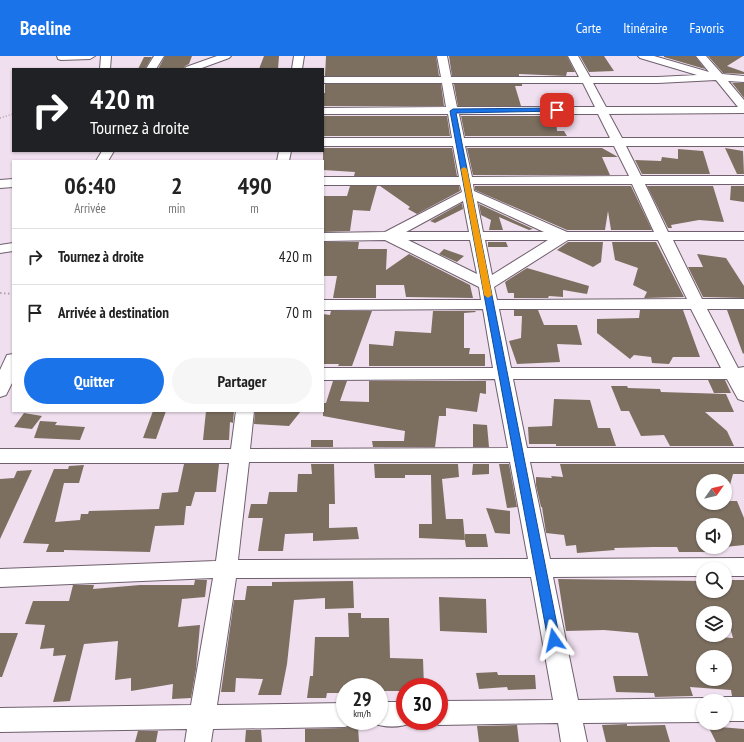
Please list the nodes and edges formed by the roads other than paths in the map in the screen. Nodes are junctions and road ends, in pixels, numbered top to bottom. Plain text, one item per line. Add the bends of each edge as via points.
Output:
1 (90, 56) edge
2 (106, 56) edge
3 (158, 56) edge
4 (226, 56) edge
5 (299, 56) edge
6 (442, 56) edge
7 (572, 56) edge
8 (643, 56) edge
9 (701, 56) edge
10 (61, 57) dead end
11 (105, 68) edge
12 (152, 68) edge
13 (193, 68) edge
14 (297, 68) edge
15 (739, 69) dead end
16 (719, 78) junction
17 (744, 79) edge
18 (324, 80) edge
19 (447, 80) junction
20 (586, 80) junction
21 (744, 108) edge
22 (602, 109) junction
23 (324, 111) edge
24 (453, 111) junction
25 (324, 142) edge
26 (458, 142) junction
27 (618, 142) junction
28 (744, 142) edge
29 (638, 180) junction
30 (744, 180) edge
31 (324, 181) edge
32 (12, 183) edge
33 (0, 184) edge
34 (467, 187) junction
35 (388, 236) junction
36 (477, 236) junction
37 (566, 236) junction
38 (663, 236) junction
39 (744, 236) edge
40 (324, 237) edge
41 (12, 247) edge
42 (0, 249) edge
43 (486, 285) junction
44 (490, 304) junction
45 (697, 304) junction
46 (744, 304) edge
47 (324, 305) edge
48 (12, 362) edge
49 (738, 373) edge
50 (324, 374) edge
51 (503, 374) junction
52 (6, 382) edge
53 (744, 396) edge
54 (245, 412) edge
55 (239, 455) junction
56 (518, 455) junction
57 (744, 455) edge
58 (0, 456) edge
59 (744, 567) edge
60 (226, 569) junction
61 (541, 569) junction
62 (0, 578) edge
63 (732, 709) edge
64 (744, 709) edge
65 (696, 710) edge
66 (568, 711) junction
67 (448, 713) edge
68 (336, 715) edge
69 (201, 717) junction
70 (0, 720) edge
71 (198, 742) edge
72 (574, 742) edge

1 - 10 street
2 - 11 street
3 - 12 street
4 - 13 street
5 - 14 street
6 - 19 street
7 - 20 street
8 - 16 street
9 - 16 street
15 - 16 street
16 - 17 street
16 - 20 street
16 - 21 street
18 - 19 street
19 - 20 street
19 - 24 street
20 - 22 street
21 - 22 street
22 - 24 street
22 - 27 street
23 - 24 street
24 - 26 street
25 - 26 street
26 - 27 street
26 - 34 street
27 - 28 street
27 - 29 street
29 - 30 street
29 - 34 street
29 - 38 street
31 - 34 street
32 - 33 street
34 - 35 street
34 - 36 street
34 - 37 street
35 - 36 street
35 - 40 street
35 - 43 street
36 - 37 street
36 - 43 street
37 - 38 street
37 - 43 street
38 - 39 street
38 - 45 street
41 - 42 street
43 - 44 street
44 - 45 street
44 - 47 street
44 - 51 street
45 - 46 street
45 - 49 street
48 - 52 street
49 - 51 street
49 - 53 street
50 - 51 street
51 - 56 street
54 - 55 street
55 - 56 street
55 - 58 street
55 - 60 street
56 - 57 street
56 - 61 street
59 - 61 street
60 - 61 street
60 - 62 street
60 - 69 street
61 - 66 street
63 - 64 street
65 - 66 street
66 - 67 street
66 - 72 street
68 - 69 street
69 - 70 street
69 - 71 street

